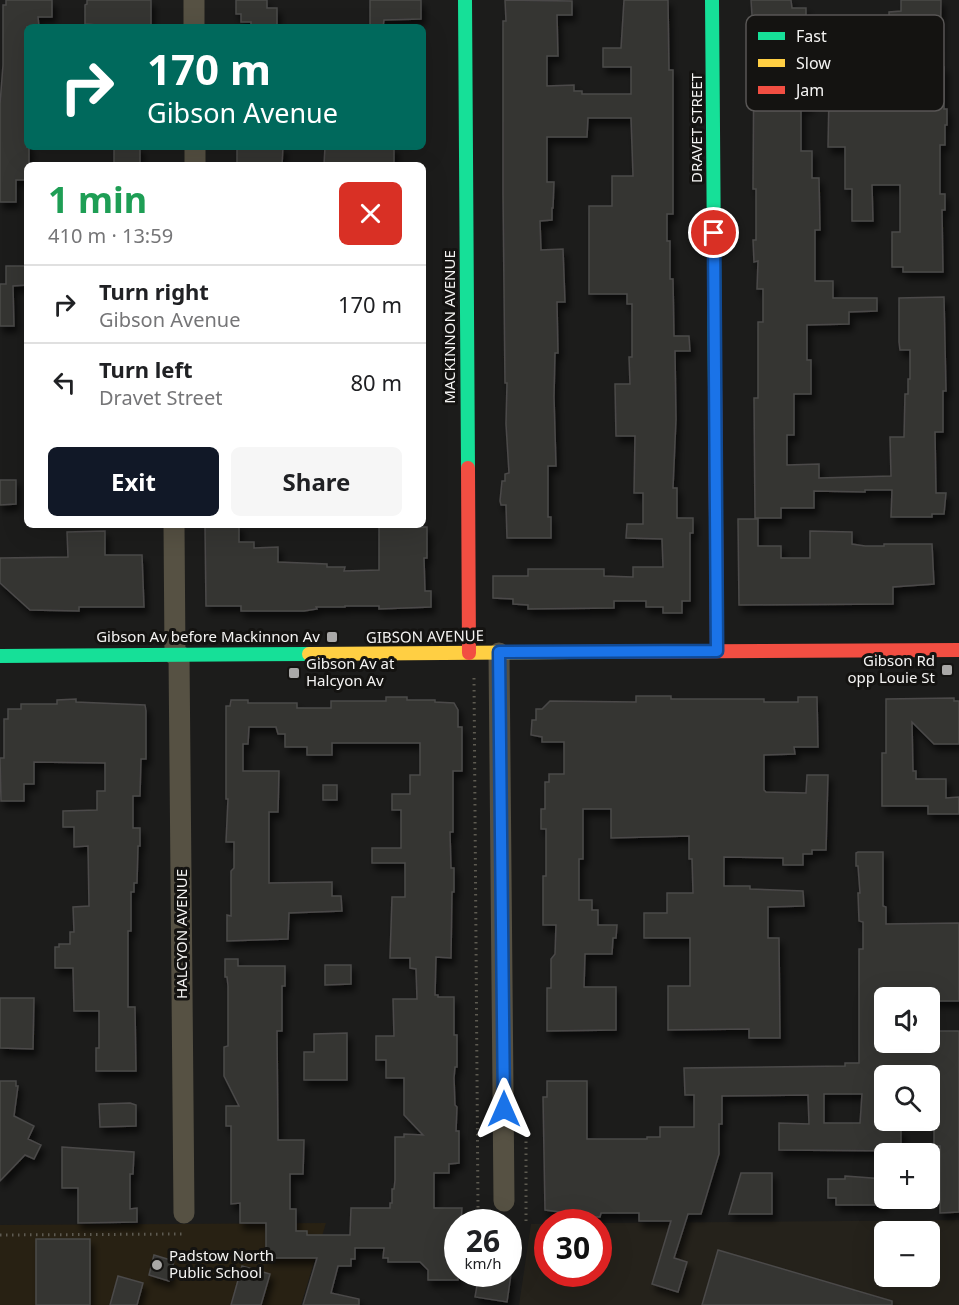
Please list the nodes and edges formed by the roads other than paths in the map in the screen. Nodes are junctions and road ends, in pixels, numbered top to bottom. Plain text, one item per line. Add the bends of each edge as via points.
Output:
1 (194, 0) edge
2 (465, 0) edge
3 (712, 0) edge
4 (194, 24) edge
5 (174, 528) edge
6 (959, 650) edge
7 (717, 651) junction
8 (499, 652) junction
9 (469, 653) junction
10 (177, 655) junction
11 (0, 656) edge
12 (504, 1202) dead end
13 (184, 1213) dead end

1 - 4 street
2 - 9 street, MACKINNON AVENUE
3 - 7 street, DRAVET STREET
5 - 10 street, HALCYON AVENUE
6 - 7 street, GIBSON AVENUE
7 - 8 street, GIBSON AVENUE
8 - 9 street, GIBSON AVENUE
8 - 12 street
9 - 10 street, GIBSON AVENUE
10 - 11 street, GIBSON AVENUE
10 - 13 street, HALCYON AVENUE

